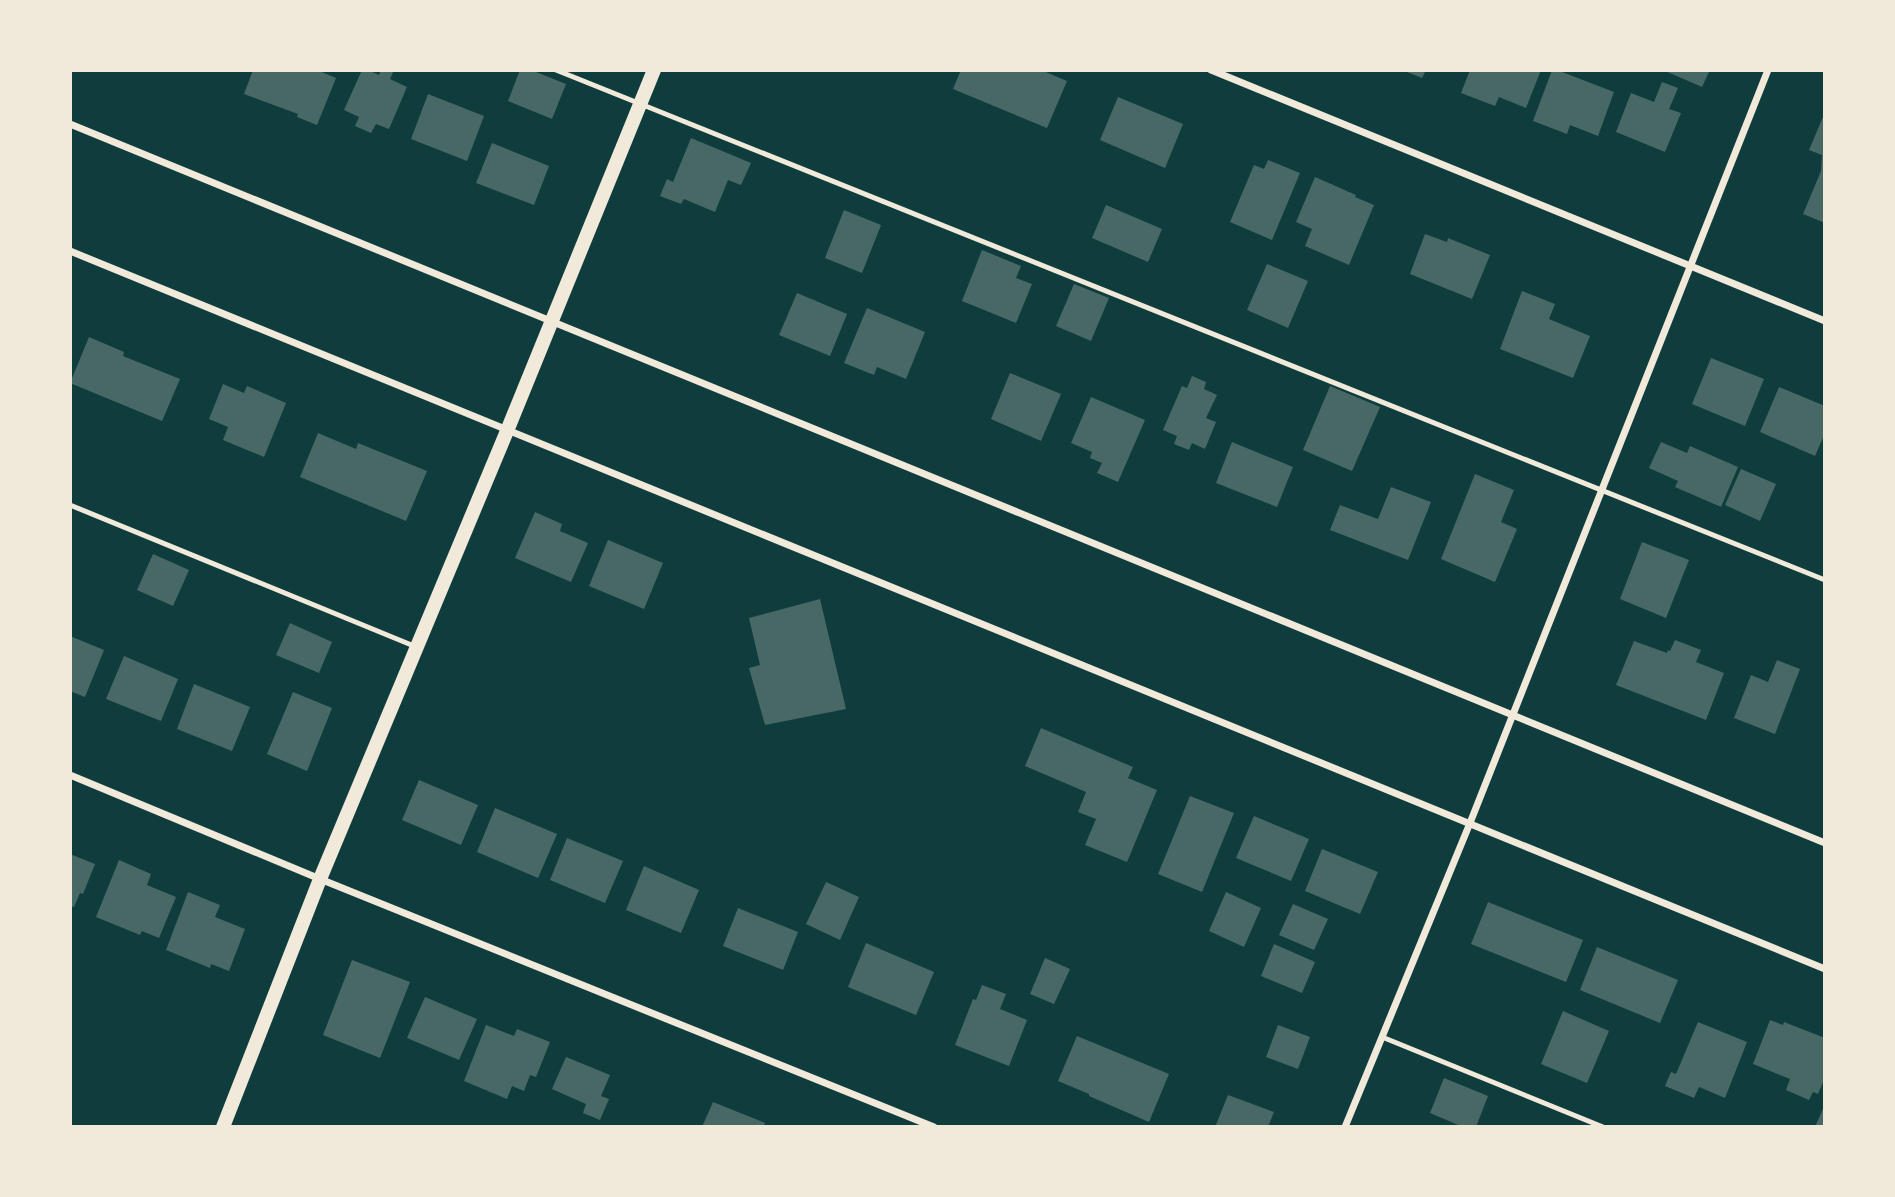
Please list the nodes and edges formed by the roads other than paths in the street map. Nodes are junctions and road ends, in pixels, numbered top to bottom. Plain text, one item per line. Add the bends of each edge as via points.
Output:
1 (556, 70) edge
2 (654, 70) edge
3 (1212, 70) edge
4 (1768, 70) edge
5 (640, 104) junction
6 (70, 124) edge
7 (70, 251) edge
8 (1690, 266) junction
9 (1825, 321) edge
10 (550, 322) junction
11 (507, 430) junction
12 (1602, 491) junction
13 (70, 505) edge
14 (1825, 580) edge
15 (417, 648) junction
16 (1512, 716) junction
17 (70, 775) edge
18 (1470, 822) junction
19 (1825, 843) edge
20 (320, 879) junction
21 (1825, 969) edge
22 (1382, 1037) junction
23 (223, 1127) edge
24 (934, 1127) edge
25 (1345, 1127) edge
26 (1603, 1127) edge

1 - 5 lane
2 - 5 main road
3 - 8 street
4 - 8 street
5 - 10 main road
5 - 12 lane
6 - 10 street
7 - 11 street
8 - 9 street
8 - 12 street
10 - 11 main road
10 - 16 street
11 - 15 main road
11 - 18 street
12 - 14 lane
12 - 16 street
13 - 15 lane
15 - 20 main road
16 - 18 street
16 - 19 street
17 - 20 street
18 - 21 street
18 - 22 street
20 - 23 main road
20 - 24 street
22 - 25 street
22 - 26 lane

